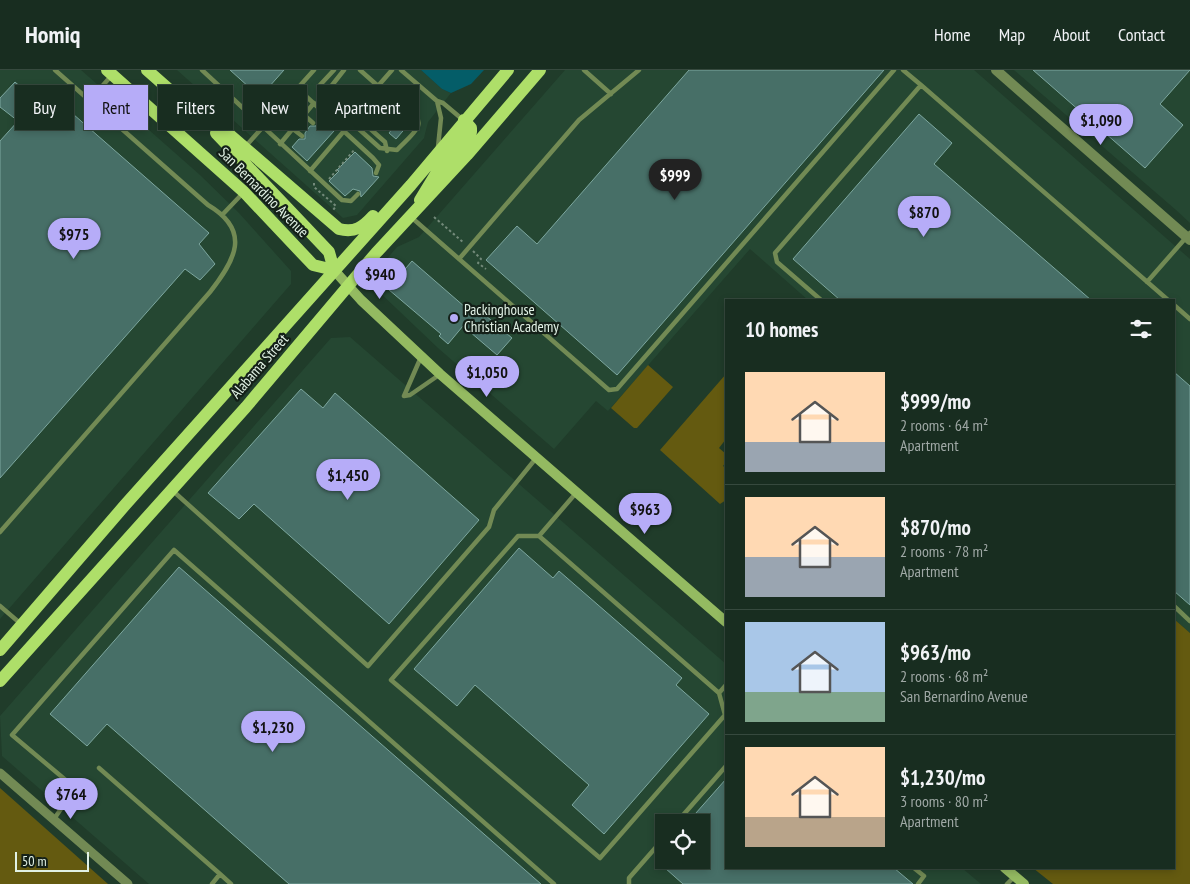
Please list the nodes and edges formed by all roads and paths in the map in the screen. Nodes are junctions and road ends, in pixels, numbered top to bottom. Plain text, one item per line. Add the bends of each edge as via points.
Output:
1 (55, 70) edge
2 (147, 70) edge
3 (202, 70) edge
4 (314, 70) edge
5 (334, 70) edge
6 (344, 70) edge
7 (360, 70) edge
8 (392, 70) edge
9 (401, 70) edge
10 (508, 70) edge
11 (540, 70) edge
12 (584, 70) edge
13 (639, 70) edge
14 (894, 70) edge
15 (904, 70) edge
16 (996, 70) edge
17 (110, 72) edge
18 (101, 85) edge
19 (165, 85) edge
20 (301, 85) edge
21 (377, 85) edge
22 (379, 85) edge
23 (921, 85) junction
24 (611, 94) junction
25 (84, 95) edge
26 (307, 97) edge
27 (437, 101) junction
28 (314, 104) junction
29 (243, 107) edge
30 (307, 111) edge
31 (307, 117) edge
32 (464, 120) junction
33 (314, 123) dead end
34 (124, 130) edge
35 (212, 130) edge
36 (224, 130) edge
37 (260, 130) edge
38 (268, 130) edge
39 (292, 130) edge
40 (294, 130) edge
41 (415, 130) edge
42 (344, 131) junction
43 (302, 136) dead end
44 (329, 138) dead end
45 (334, 142) junction
46 (280, 144) junction
47 (244, 148) junction
48 (356, 148) dead end
49 (317, 150) dead end
50 (388, 150) junction
51 (437, 154) junction
52 (323, 155) junction
53 (310, 171) junction
54 (376, 173) dead end
55 (328, 180) dead end
56 (314, 181) dead end
57 (411, 185) junction
58 (244, 192) junction
59 (358, 194) dead end
60 (332, 211) dead end
61 (223, 214) junction
62 (411, 217) junction
63 (434, 217) dead end
64 (1189, 237) edge
65 (468, 247) junction
66 (458, 259) junction
67 (486, 269) dead end
68 (334, 270) junction
69 (1147, 282) junction
70 (349, 287) junction
71 (821, 299) edge
72 (1167, 299) edge
73 (1175, 306) edge
74 (1190, 319) edge
75 (422, 356) junction
76 (440, 374) junction
77 (537, 457) junction
78 (170, 489) junction
79 (577, 492) junction
80 (0, 532) edge
81 (539, 536) junction
82 (0, 606) edge
83 (1175, 607) edge
84 (725, 621) edge
85 (1190, 621) edge
86 (22, 625) junction
87 (0, 650) edge
88 (0, 681) edge
89 (725, 686) edge
90 (719, 693) junction
91 (725, 767) edge
92 (99, 768) dead end
93 (0, 773) edge
94 (684, 814) edge
95 (54, 820) junction
96 (655, 848) edge
97 (915, 869) edge
98 (1006, 869) edge
99 (220, 874) junction
100 (1014, 876) junction
101 (128, 884) edge
102 (212, 884) edge
103 (231, 884) edge
104 (554, 884) edge
105 (629, 884) edge
106 (918, 884) edge
107 (1007, 884) edge
108 (1024, 884) edge

1 - 25 lane
2 - 19 main road, San Bernardino Avenue
3 - 29 lane
4 - 20 lane
5 - 50 lane via 320,85 322,96 380,148
6 - 50 lane via 329,89 331,94 385,142
7 - 21 lane
8 - 22 lane
9 - 27 lane
10 - 32 main road, Alabama Street
11 - 62 main road, Alabama Street
12 - 24 lane
13 - 24 lane
14 - 66 lane via 617,389 609,390
15 - 23 lane
16 - 64 street
17 - 18 lane
17 - 58 main road, San Bernardino Avenue
23 - 69 lane
23 - 71 lane via 775,253 777,262
24 - 65 lane via 579,120
26 - 28 lane
27 - 32 lane
27 - 51 lane via 441,118
28 - 30 lane
28 - 42 lane
31 - 33 lane
32 - 51 main road, Alabama Street
32 - 62 main road via 471,132 427,186
34 - 61 lane via 208,205
35 - 68 main road, San Bernardino Avenue via 329,252
36 - 47 main road
37 - 47 lane
38 - 46 lane
39 - 46 lane
40 - 43 lane
41 - 50 lane via 397,150
42 - 45 lane
42 - 54 lane via 378,163
44 - 45 lane
45 - 52 lane
46 - 53 lane
47 - 57 main road via 332,224 348,231 365,225 394,192
48 - 55 path
49 - 52 lane
51 - 57 main road, Alabama Street
52 - 53 lane
53 - 59 lane via 344,202 351,201
56 - 60 path via 314,187 336,206
57 - 68 main road, Alabama Street
58 - 61 lane
58 - 68 main road, San Bernardino Avenue via 314,265
61 - 80 lane via 232,226 235,242 228,269
62 - 66 lane
62 - 70 main road, Alabama Street
63 - 65 path
64 - 69 lane
65 - 66 lane
65 - 67 path
68 - 70 main road, San Bernardino Avenue
68 - 86 main road, Alabama Street
69 - 72 lane
70 - 75 main road, San Bernardino Avenue
70 - 78 main road, Alabama Street
73 - 74 lane
75 - 76 main road, San Bernardino Avenue
75 - 76 lane via 404,396
76 - 77 main road, San Bernardino Avenue
77 - 78 lane via 494,510 490,527 368,666
77 - 79 main road, San Bernardino Avenue
78 - 88 main road, Alabama Street
79 - 81 lane
79 - 84 main road, San Bernardino Avenue
81 - 90 lane
81 - 90 lane via 518,536 391,680 600,858 725,715
82 - 86 lane
83 - 85 lane
86 - 87 main road, Alabama Street
89 - 90 lane
91 - 94 lane
92 - 99 lane
93 - 95 street
95 - 101 street
95 - 104 lane via 72,793 68,782 12,734 174,550
96 - 105 lane via 629,878
97 - 106 lane via 924,876
98 - 100 main road
99 - 102 lane
99 - 103 lane
100 - 107 lane
100 - 108 main road

